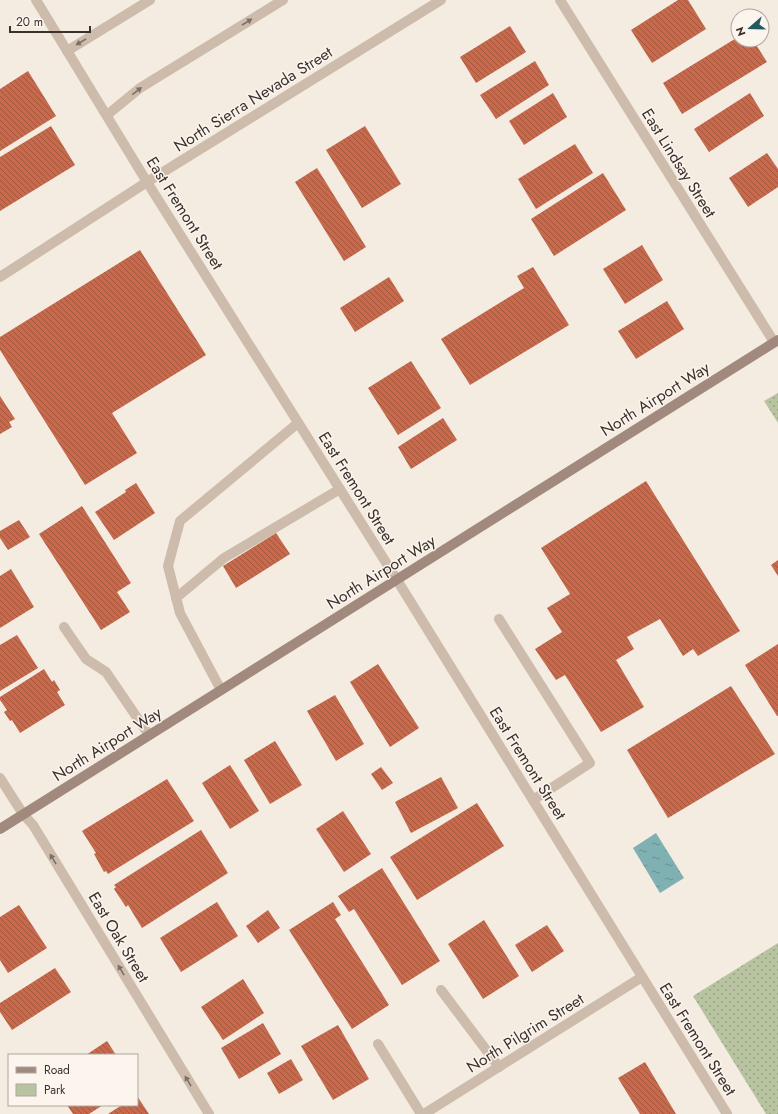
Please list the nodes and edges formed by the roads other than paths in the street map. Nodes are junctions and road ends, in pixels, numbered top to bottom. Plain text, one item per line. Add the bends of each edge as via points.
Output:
1 (36, 0) edge
2 (150, 0) edge
3 (283, 0) edge
4 (441, 0) edge
5 (560, 0) edge
6 (67, 51) junction
7 (106, 116) junction
8 (147, 182) junction
9 (0, 277) edge
10 (776, 341) edge
11 (298, 423) junction
12 (340, 489) junction
13 (397, 580) junction
14 (176, 598) junction
15 (498, 619) dead end
16 (64, 627) dead end
17 (222, 690) junction
18 (149, 736) junction
19 (0, 778) edge
20 (533, 800) junction
21 (23, 814) junction
22 (0, 829) edge
23 (642, 977) junction
24 (441, 990) dead end
25 (378, 1044) dead end
26 (498, 1067) junction
27 (208, 1114) edge
28 (421, 1114) edge
29 (424, 1114) edge
30 (727, 1114) edge

1 - 6 street, East Fremont Street
2 -> 6 street
7 -> 3 street via 140,88
4 - 8 street, North Sierra Nevada Street
5 - 10 street, East Lindsay Street
6 - 7 street, East Fremont Street
7 - 8 street, East Fremont Street
8 - 9 street, North Sierra Nevada Street
8 - 11 street, East Fremont Street
10 - 13 main road, North Airport Way
11 - 12 street, East Fremont Street
11 - 14 street via 180,522 168,566
12 - 13 street, East Fremont Street
12 - 14 street via 224,558
13 - 17 main road, North Airport Way
13 - 20 street, East Fremont Street
14 - 17 street via 180,613
15 - 20 street via 590,763
16 - 18 street via 86,659 106,672
17 - 18 main road, North Airport Way
18 - 21 main road, North Airport Way
19 - 21 street, East Oak Street
20 - 23 street, East Fremont Street
21 - 22 main road, North Airport Way
27 -> 21 street, East Oak Street via 33,825
23 - 26 street, North Pilgrim Street
23 - 30 street, East Fremont Street
24 - 26 street
25 - 28 street
26 - 29 street, North Pilgrim Street

